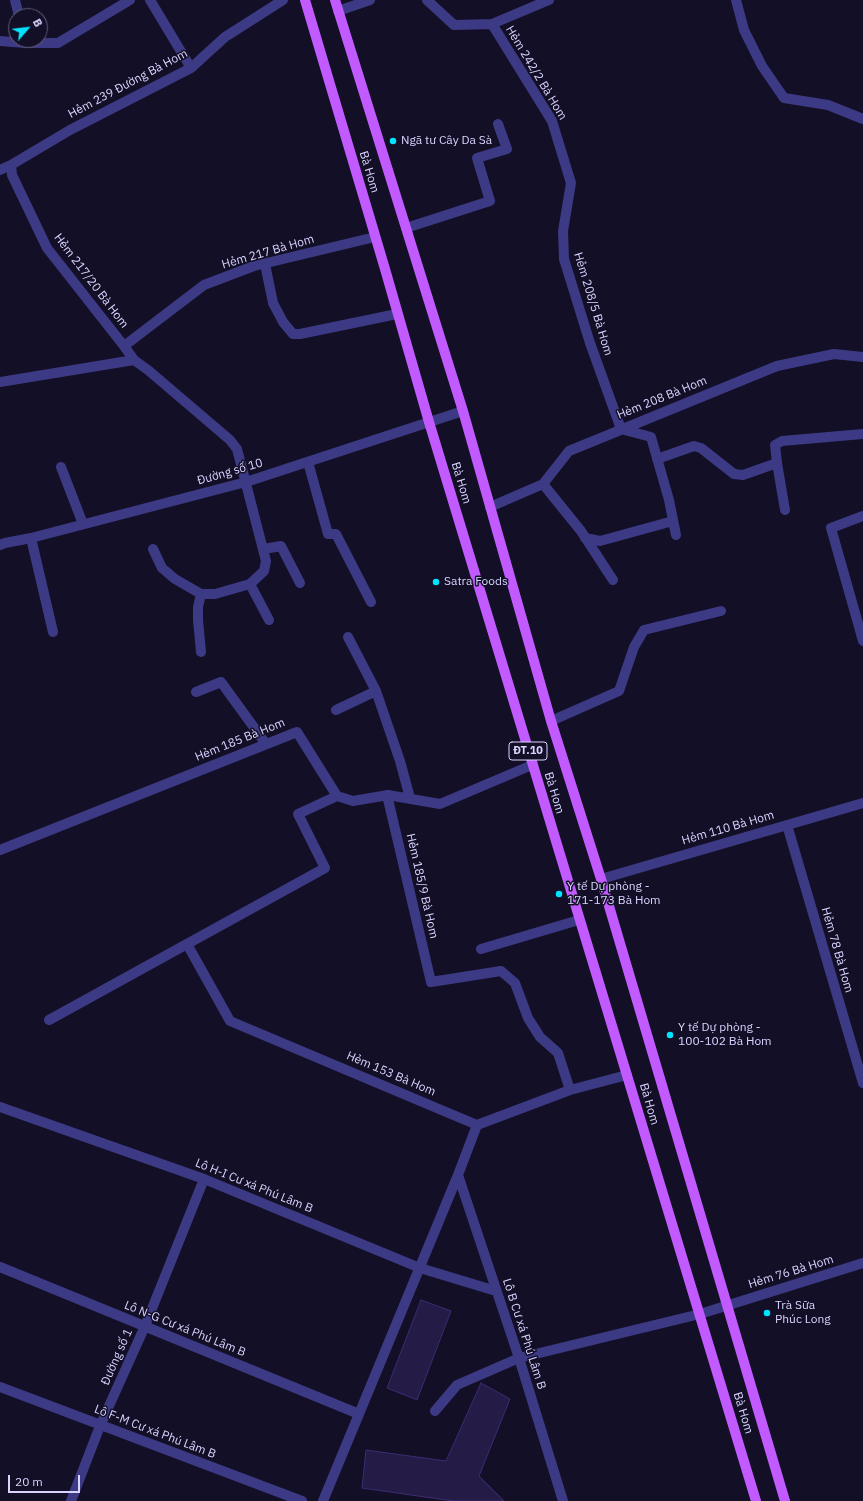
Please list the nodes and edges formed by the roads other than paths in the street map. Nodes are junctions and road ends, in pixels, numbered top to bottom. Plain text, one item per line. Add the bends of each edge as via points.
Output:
1 (130, 0) edge
2 (150, 0) edge
3 (283, 0) edge
4 (304, 0) edge
5 (335, 0) edge
6 (370, 0) edge
7 (427, 0) edge
8 (548, 0) edge
9 (736, 0) edge
10 (338, 11) junction
11 (492, 24) junction
12 (48, 43) edge
13 (190, 68) junction
14 (863, 119) edge
15 (498, 124) dead end
16 (11, 165) junction
17 (0, 170) edge
18 (571, 183) joint
19 (406, 228) junction
20 (375, 237) junction
21 (265, 264) junction
22 (397, 314) junction
23 (124, 346) junction
24 (863, 357) edge
25 (134, 360) junction
26 (0, 382) edge
27 (463, 411) junction
28 (428, 422) junction
29 (621, 429) junction
30 (863, 434) edge
31 (657, 459) junction
32 (308, 462) junction
33 (776, 463) junction
34 (61, 467) dead end
35 (246, 482) junction
36 (543, 484) junction
37 (490, 507) junction
38 (785, 510) dead end
39 (863, 516) edge
40 (673, 522) junction
41 (83, 524) junction
42 (676, 535) dead end
43 (31, 538) junction
44 (585, 538) junction
45 (0, 546) edge
46 (153, 549) dead end
47 (264, 549) junction
48 (613, 580) dead end
49 (300, 583) dead end
50 (250, 584) junction
51 (201, 594) junction
52 (371, 602) dead end
53 (721, 611) dead end
54 (269, 620) dead end
55 (53, 632) dead end
56 (348, 637) dead end
57 (863, 641) edge
58 (201, 652) dead end
59 (376, 691) junction
60 (196, 692) dead end
61 (336, 710) dead end
62 (551, 721) junction
63 (266, 744) junction
64 (532, 765) junction
65 (387, 795) junction
66 (337, 796) junction
67 (410, 798) junction
68 (863, 803) edge
69 (787, 825) junction
70 (0, 850) edge
71 (601, 879) junction
72 (579, 920) junction
73 (187, 944) junction
74 (481, 949) dead end
75 (49, 1020) dead end
76 (627, 1075) junction
77 (863, 1083) edge
78 (570, 1090) junction
79 (0, 1107) edge
80 (477, 1125) junction
81 (458, 1175) junction
82 (204, 1179) junction
83 (863, 1263) edge
84 (0, 1267) edge
85 (420, 1268) junction
86 (496, 1291) junction
87 (727, 1306) junction
88 (700, 1314) junction
89 (145, 1326) junction
90 (519, 1358) junction
91 (0, 1387) edge
92 (436, 1411) dead end
93 (359, 1414) junction
94 (100, 1426) junction
95 (72, 1501) edge
96 (302, 1501) edge
97 (323, 1501) edge
98 (564, 1501) edge
99 (756, 1501) edge
100 (785, 1501) edge

1 - 12 street via 58,43
2 - 13 street
3 - 13 street, Hẻm 239 Đường Bà Hom via 225,37
4 - 20 main road, Bà Hom / ĐT.10
5 - 10 main road, Bà Hom / ĐT.10
6 - 10 street
7 - 11 street via 454,25
8 - 11 street
9 - 14 street via 744,30 762,66 784,98 828,105
10 - 19 main road, Bà Hom / ĐT.10
11 - 18 street, Hẻm 242/2 Bà Hom via 552,121
13 - 16 street, Hẻm 239 Đường Bà Hom via 70,130
15 - 19 street via 506,150 477,158 490,201
16 - 17 street, Hẻm 239 Đường Bà Hom
16 - 23 street, Hẻm 217/20 Bà Hom via 12,174 47,248
18 - 29 street, Hẻm 208/5 Bà Hom via 563,231 564,260
19 - 27 main road, Bà Hom / ĐT.10
20 - 21 street, Hẻm 217 Bà Hom
20 - 22 main road, Bà Hom / ĐT.10
21 - 22 street via 273,303 293,334
21 - 23 street, Hẻm 217 Bà Hom via 204,285
22 - 28 main road, Bà Hom / ĐT.10
23 - 25 street
24 - 29 street, Hẻm 208 Bà Hom via 834,354 777,366
25 - 26 street
25 - 35 street via 230,440 237,449
27 - 28 street, Đường số 10
27 - 37 main road, Bà Hom / ĐT.10
28 - 32 street, Đường số 10
28 - 64 main road, Bà Hom / ĐT.10
29 - 31 street via 651,437
29 - 36 street, Hẻm 208 Bà Hom via 569,451
30 - 33 street via 782,441 774,445
31 - 33 street via 694,446 701,448 734,474 742,475
31 - 40 street
32 - 35 street, Đường số 10
32 - 52 street via 328,534 336,534
33 - 38 street
34 - 41 street
35 - 41 street, Đường số 10
35 - 47 street
36 - 37 street, Hẻm 208 Bà Hom
36 - 44 street
37 - 62 main road, Bà Hom / ĐT.10
39 - 57 street via 831,528
40 - 42 street
40 - 44 street via 600,541
41 - 43 street, Đường số 10
43 - 45 street, Đường số 10
43 - 55 street
44 - 48 street
46 - 51 street via 162,568
47 - 49 street via 281,546
47 - 50 street via 264,571
50 - 51 street via 214,594
50 - 54 street
51 - 58 street via 198,607
53 - 62 street via 644,630 634,646 619,690
56 - 59 street
59 - 61 street
59 - 67 street
60 - 63 street via 222,682
62 - 71 main road, Bà Hom / ĐT.10
63 - 66 street, Hẻm 185 Bà Hom via 297,732
63 - 70 street, Hẻm 185 Bà Hom
64 - 67 street via 440,804
64 - 72 main road, Bà Hom / ĐT.10
65 - 66 street via 354,800
65 - 67 street
65 - 78 street, Hẻm 185/9 Bà Hom via 431,982 501,971 515,983 528,1018 540,1036 558,1053
66 - 73 street via 298,814 325,868
68 - 69 street, Hẻm 110 Bà Hom
69 - 71 street, Hẻm 110 Bà Hom
69 - 77 street, Hẻm 78 Bà Hom
71 - 87 main road, Bà Hom / ĐT.10
72 - 74 street
72 - 76 main road, Bà Hom / ĐT.10
73 - 75 street
73 - 80 street, Hẻm 153 Bà Hom via 230,1020
76 - 78 street
76 - 88 main road, Bà Hom / ĐT.10
78 - 80 street
79 - 82 street, Lô H-I Cư xá Phú Lâm B
80 - 81 street
81 - 85 street
81 - 86 street, Lô B Cư xá Phú Lâm B
82 - 85 street, Lô H-I Cư xá Phú Lâm B
82 - 89 street, Đường số 1
83 - 87 street, Hẻm 76 Bà Hom
84 - 89 street, Lô N-G Cư xá Phú Lâm B
85 - 86 street, Lô H-I Cư xá Phú Lâm B
85 - 93 street
86 - 90 street, Lô B Cư xá Phú Lâm B
87 - 88 street, Hẻm 76 Bà Hom
87 - 100 main road, Bà Hom / ĐT.10
88 - 90 street, Hẻm 76 Bà Hom
88 - 99 main road, Bà Hom / ĐT.10
89 - 93 street, Lô N-G Cư xá Phú Lâm B
89 - 94 street, Đường số 1
90 - 92 street, Hẻm 76 Bà Hom via 457,1385
90 - 98 street, Lô B Cư xá Phú Lâm B
91 - 94 street, Lô F-M Cư xá Phú Lâm B
93 - 97 street
94 - 95 street, Đường số 1
94 - 96 street, Lô F-M Cư xá Phú Lâm B

